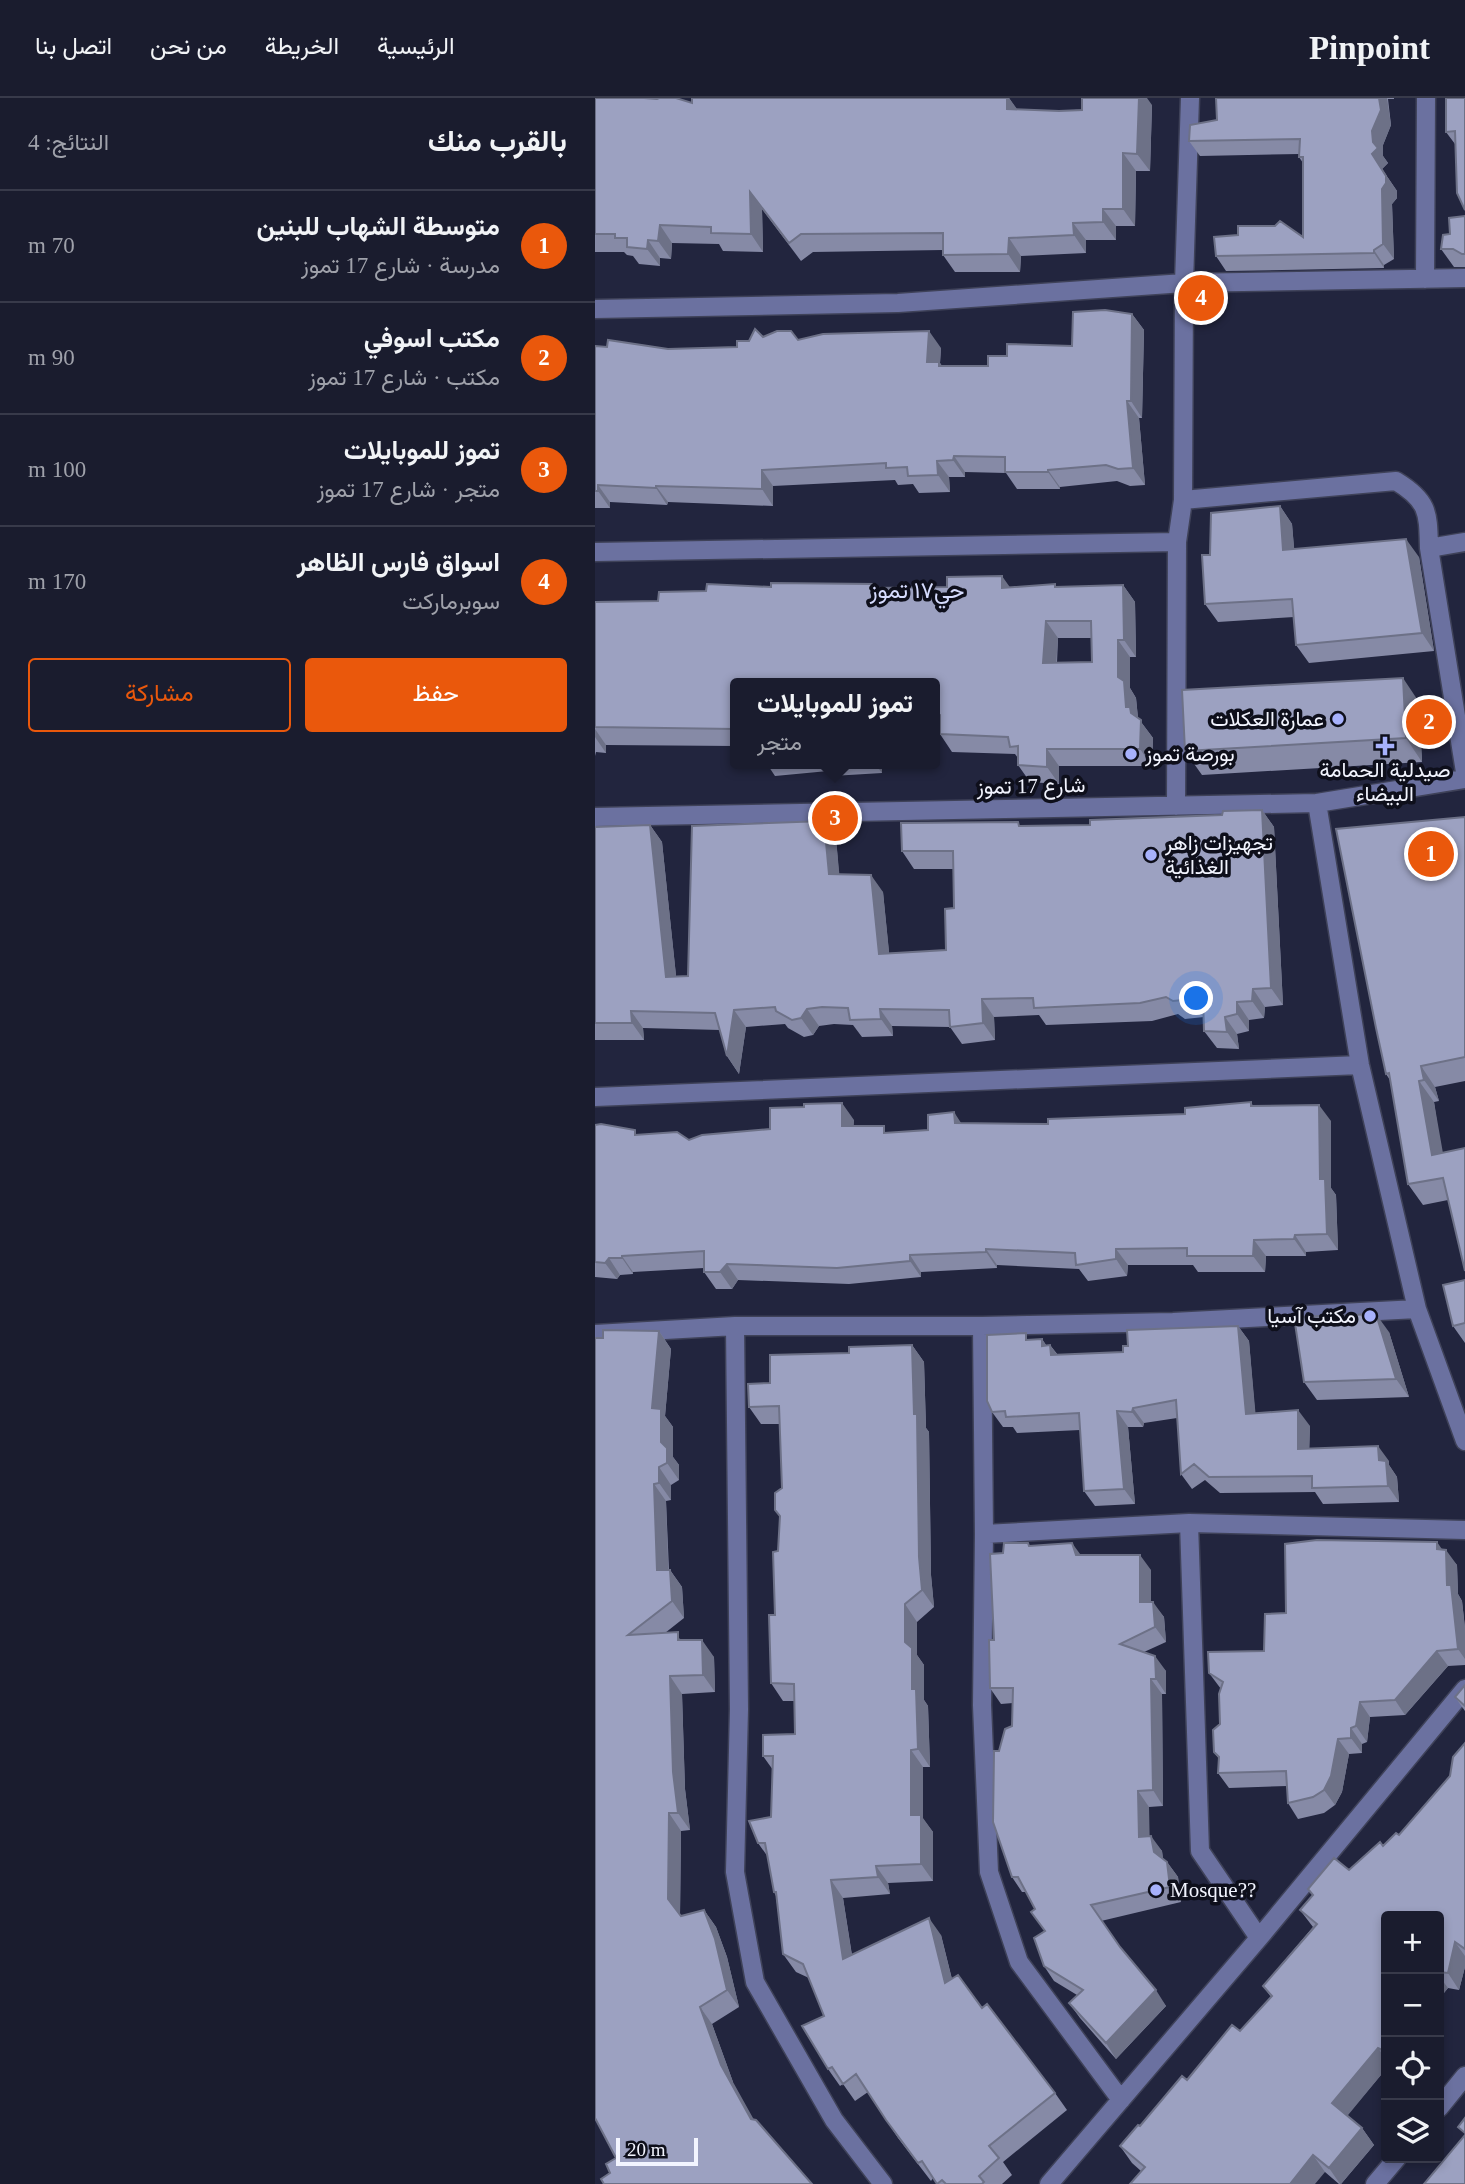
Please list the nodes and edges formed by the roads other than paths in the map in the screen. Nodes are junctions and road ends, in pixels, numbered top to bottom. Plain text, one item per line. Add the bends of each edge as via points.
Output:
1 (1190, 98) edge
2 (1426, 98) edge
3 (1465, 278) edge
4 (1425, 279) junction
5 (1184, 284) junction
6 (595, 309) edge
7 (1183, 500) junction
8 (1465, 541) edge
9 (1177, 542) junction
10 (1429, 548) junction
11 (595, 552) edge
12 (1465, 772) edge
13 (1465, 779) edge
14 (1317, 803) junction
15 (1176, 806) junction
16 (595, 817) edge
17 (1360, 1065) junction
18 (595, 1097) edge
19 (1417, 1310) junction
20 (735, 1326) junction
21 (982, 1326) junction
22 (595, 1334) edge
23 (1465, 1441) edge
24 (1189, 1523) junction
25 (1465, 1530) edge
26 (984, 1534) junction
27 (1465, 1689) edge
28 (1259, 1938) junction
29 (1465, 2076) edge
30 (1121, 2100) junction
31 (1444, 2102) edge
32 (1393, 2163) edge
33 (883, 2184) edge
34 (1049, 2184) edge
35 (1375, 2184) edge

1 - 5 street
2 - 4 street
3 - 4 street
4 - 5 street
5 - 6 street via 898,303
5 - 7 street
7 - 9 street
7 - 10 street via 1396,481 1414,492 1427,512
8 - 10 street
9 - 11 street
9 - 15 street
10 - 12 street
13 - 14 street, شارع 17 تموز
14 - 15 street, شارع 17 تموز
14 - 17 street
15 - 16 street, شارع 17 تموز
17 - 18 street
17 - 19 street
19 - 21 street
19 - 23 street
20 - 21 street
20 - 22 street
20 - 33 street via 739,1709 735,1872 755,1982 834,2120
21 - 26 street
24 - 25 street
24 - 26 street
24 - 28 street via 1199,1851
26 - 30 street via 982,1705 989,1872 1019,1962
27 - 28 street
28 - 30 street
29 - 31 street
30 - 34 street
32 - 35 street

